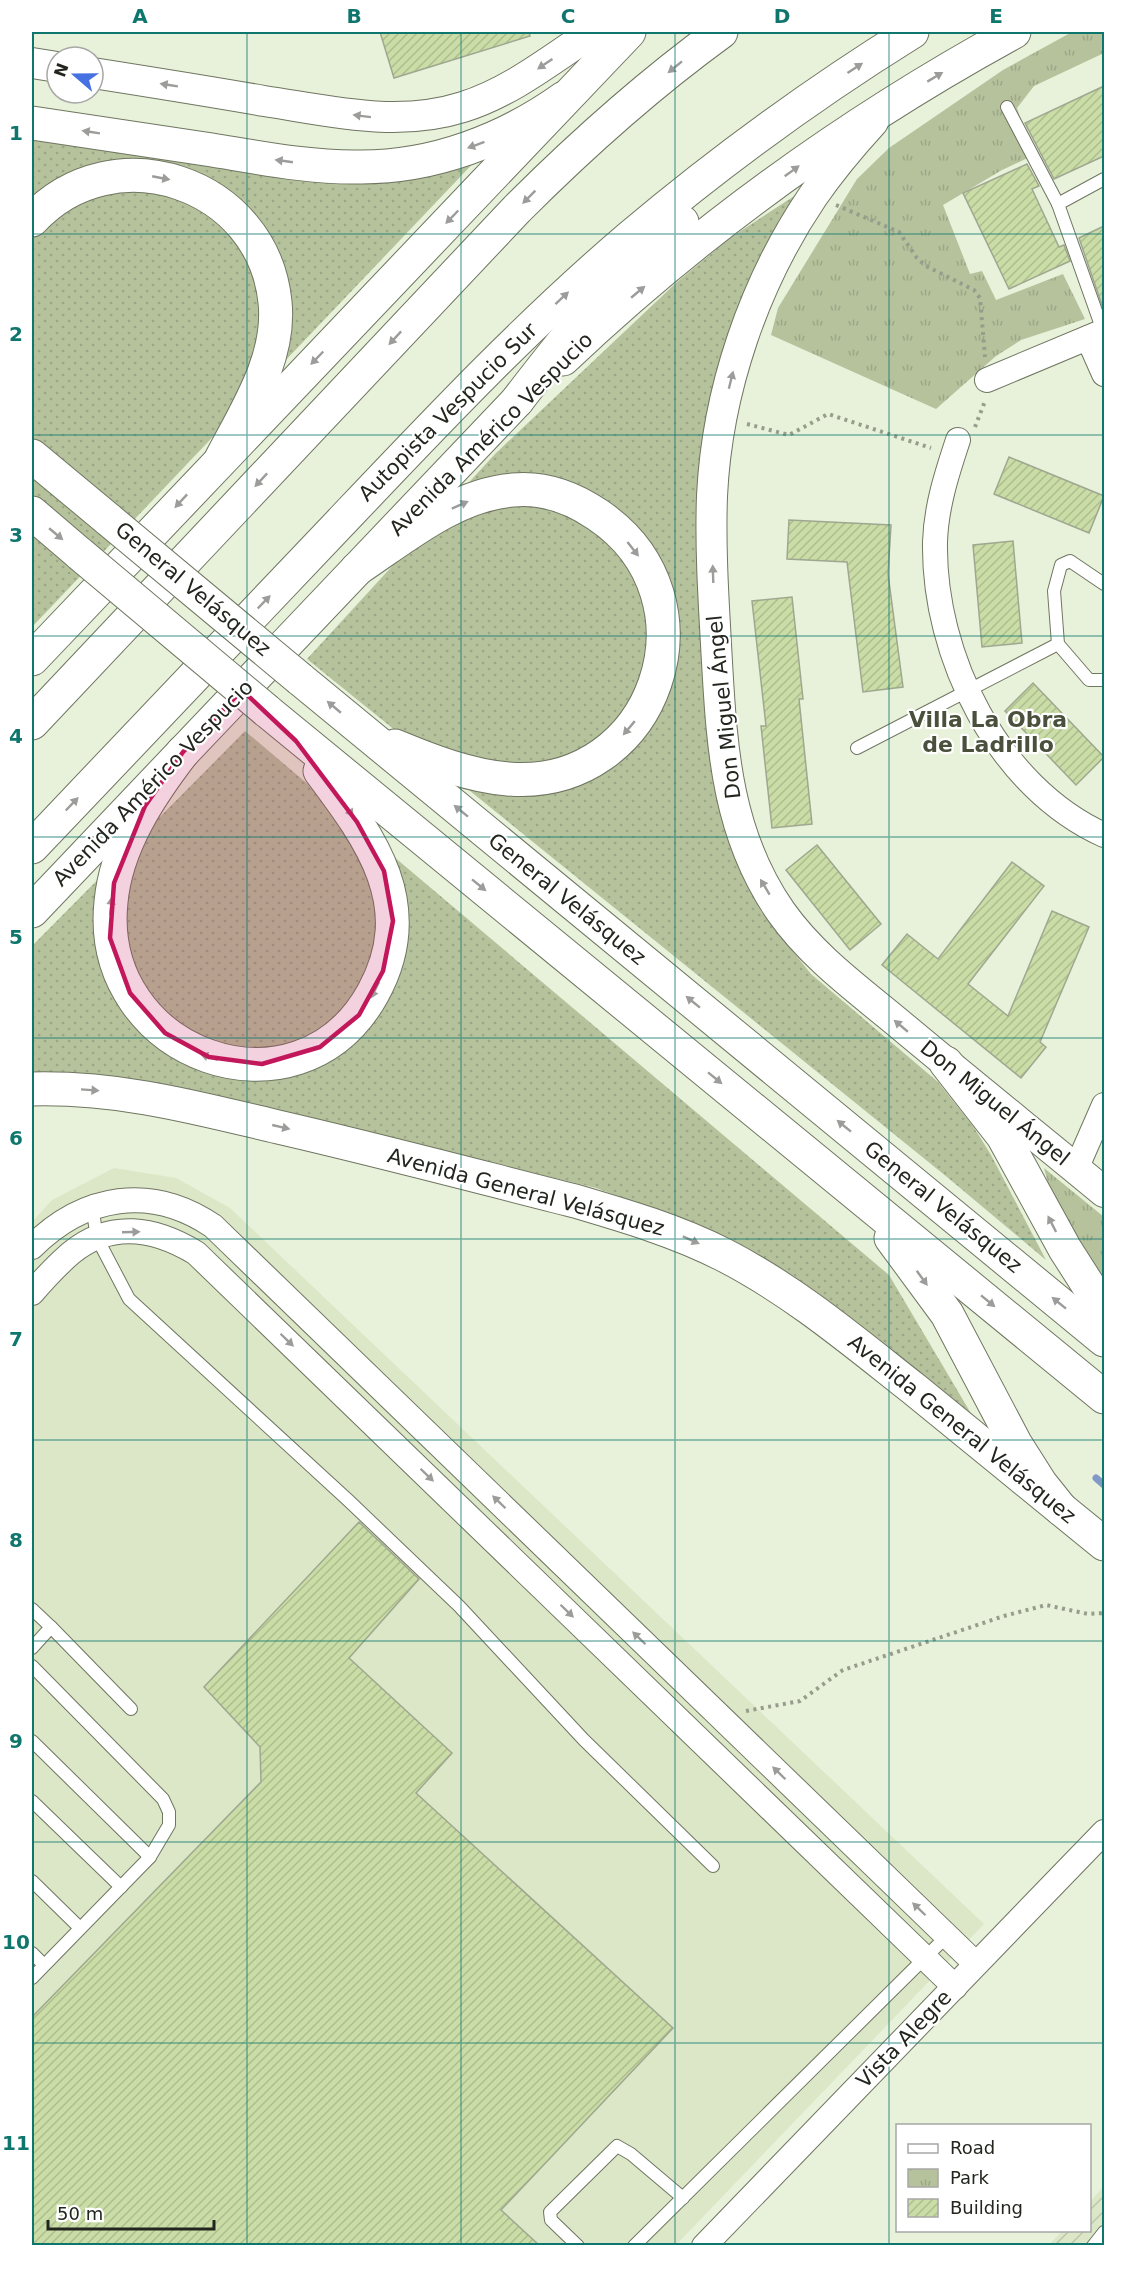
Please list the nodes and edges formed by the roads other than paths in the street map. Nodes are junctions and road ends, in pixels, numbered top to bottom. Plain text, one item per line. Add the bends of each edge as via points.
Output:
1 (593, 32) edge
2 (629, 32) edge
3 (721, 32) edge
4 (912, 32) edge
5 (1014, 32) edge
6 (105, 75) edge
7 (564, 98) junction
8 (807, 101) junction
9 (1007, 107) dead end
10 (885, 108) junction
11 (32, 123) edge
12 (1104, 179) edge
13 (1058, 204) junction
14 (32, 220) edge
15 (1098, 333) edge
16 (1104, 374) edge
17 (987, 380) road end
18 (517, 401) junction
19 (32, 434) edge
20 (958, 440) road end
21 (32, 456) edge
22 (221, 459) junction
23 (73, 490) junction
24 (32, 513) edge
25 (357, 569) junction
26 (1104, 584) edge
27 (1058, 644) junction
28 (32, 659) edge
29 (1104, 680) edge
30 (968, 691) junction
31 (269, 713) junction
32 (32, 723) edge
33 (368, 735) junction
34 (857, 748) dead end
35 (183, 752) junction
36 (1104, 835) edge
37 (32, 847) edge
38 (32, 911) edge
39 (946, 1063) junction
40 (32, 1089) edge
41 (1104, 1105) edge
42 (1076, 1169) junction
43 (845, 1184) junction
44 (1104, 1192) edge
45 (92, 1206) junction
46 (97, 1238) junction
47 (35, 1244) edge
48 (62, 1261) junction
49 (32, 1293) edge
50 (1104, 1310) edge
51 (1104, 1340) edge
52 (1104, 1397) edge
53 (1061, 1509) junction
54 (1104, 1544) edge
55 (32, 1609) edge
56 (51, 1627) junction
57 (32, 1648) edge
58 (32, 1666) edge
59 (131, 1709) dead end
60 (32, 1741) edge
61 (32, 1800) edge
62 (1104, 1832) edge
63 (150, 1857) junction
64 (713, 1866) dead end
65 (32, 1881) edge
66 (121, 1887) junction
67 (81, 1928) junction
68 (948, 1936) junction
69 (32, 1953) edge
70 (925, 1958) junction
71 (976, 1964) junction
72 (44, 1965) junction
73 (32, 1978) edge
74 (955, 1987) junction
75 (683, 2198) junction
76 (1104, 2232) edge
77 (578, 2246) edge
78 (634, 2246) edge
79 (704, 2246) edge
80 (1093, 2246) edge

1 -> 6 street via 490,97 413,117 358,115
2 - 7 main road
3 -> 32 main road via 595,134 524,202
8 -> 4 main road, Autopista Vespucio Sur
10 -> 5 main road, Avenida Américo Vespucio
7 -> 11 main road via 525,124 481,143 437,157 381,166 292,162
7 -> 22 main road
8 - 18 main road via 609,289
37 -> 8 main road, Autopista Vespucio Sur via 432,426 542,317 677,198
9 - 13 lane
18 -> 10 main road, Avenida Américo Vespucio via 689,250 806,161
39 -> 10 street, Don Miguel Ángel via 845,979 794,928 760,878 737,824 718,681 712,495 722,418 734,366 749,320 781,251 813,196
12 - 13 lane
13 - 15 lane
14 -> 22 main road via 51,202 85,183 105,177 144,175 195,189 244,228 270,275 275,302 274,335 263,374
15 - 16 street
15 - 17 street
18 - 25 main road, Avenida Américo Vespucio
19 - 23 main road
20 - 30 street via 937,517 935,564 945,622
21 - 23 main road, General Velásquez
22 -> 28 main road
33 -> 23 main road, General Velásquez, bridge
24 -> 31 main road, General Velásquez, bridge
25 -> 33 main road via 461,504 513,490 544,491 590,509 620,532 645,565 663,616 663,656 640,715 606,750 568,771 545,778 492,777
25 - 35 main road, Avenida Américo Vespucio
26 - 27 lane via 1070,561 1061,565 1054,591
27 - 29 lane via 1089,680
27 - 30 lane
30 - 34 lane
30 - 36 street via 993,738 1027,780 1072,817
31 -> 35 main road via 319,770 357,822 384,872 393,904 389,955 369,1001 334,1038 305,1054 243,1064 193,1051 151,1021 122,978 110,938 114,883 146,806
31 -> 43 main road, General Velásquez
51 -> 33 main road, General Velásquez
35 - 38 main road, Avenida Américo Vespucio
39 - 42 street, Don Miguel Ángel
50 -> 39 main road via 1065,1249 1003,1136
40 -> 53 main road, Avenida General Velásquez via 114,1092 194,1106 575,1201 681,1236 743,1266 806,1305
41 - 42 street
42 - 44 street, Don Miguel Ángel
43 -> 52 main road, General Velásquez
43 -> 53 main road via 900,1249 947,1314 1015,1443
45 - 46 lane
45 - 47 street via 64,1220
68 -> 45 street via 213,1226 186,1210 159,1202 127,1200
46 - 48 street
46 - 64 lane via 129,1299 459,1606 584,1740
46 -> 70 street via 142,1231 168,1238 196,1253
47 - 48 street
48 - 49 street
53 - 54 main road, Avenida General Velásquez
55 - 56 lane
56 - 57 lane
56 - 59 lane
58 - 63 lane via 163,1799 169,1825
60 - 63 lane
61 - 66 lane
62 - 71 street, Vista Alegre
63 - 66 lane
65 - 67 lane
66 - 67 lane
67 - 72 lane
68 - 70 lane
68 - 71 street
69 - 72 lane
70 - 74 street
70 - 75 lane
71 - 74 street, Vista Alegre
72 - 73 lane
74 - 79 street, Vista Alegre
75 - 77 lane via 617,2146 550,2212 551,2220
75 - 78 lane
76 - 80 lane

